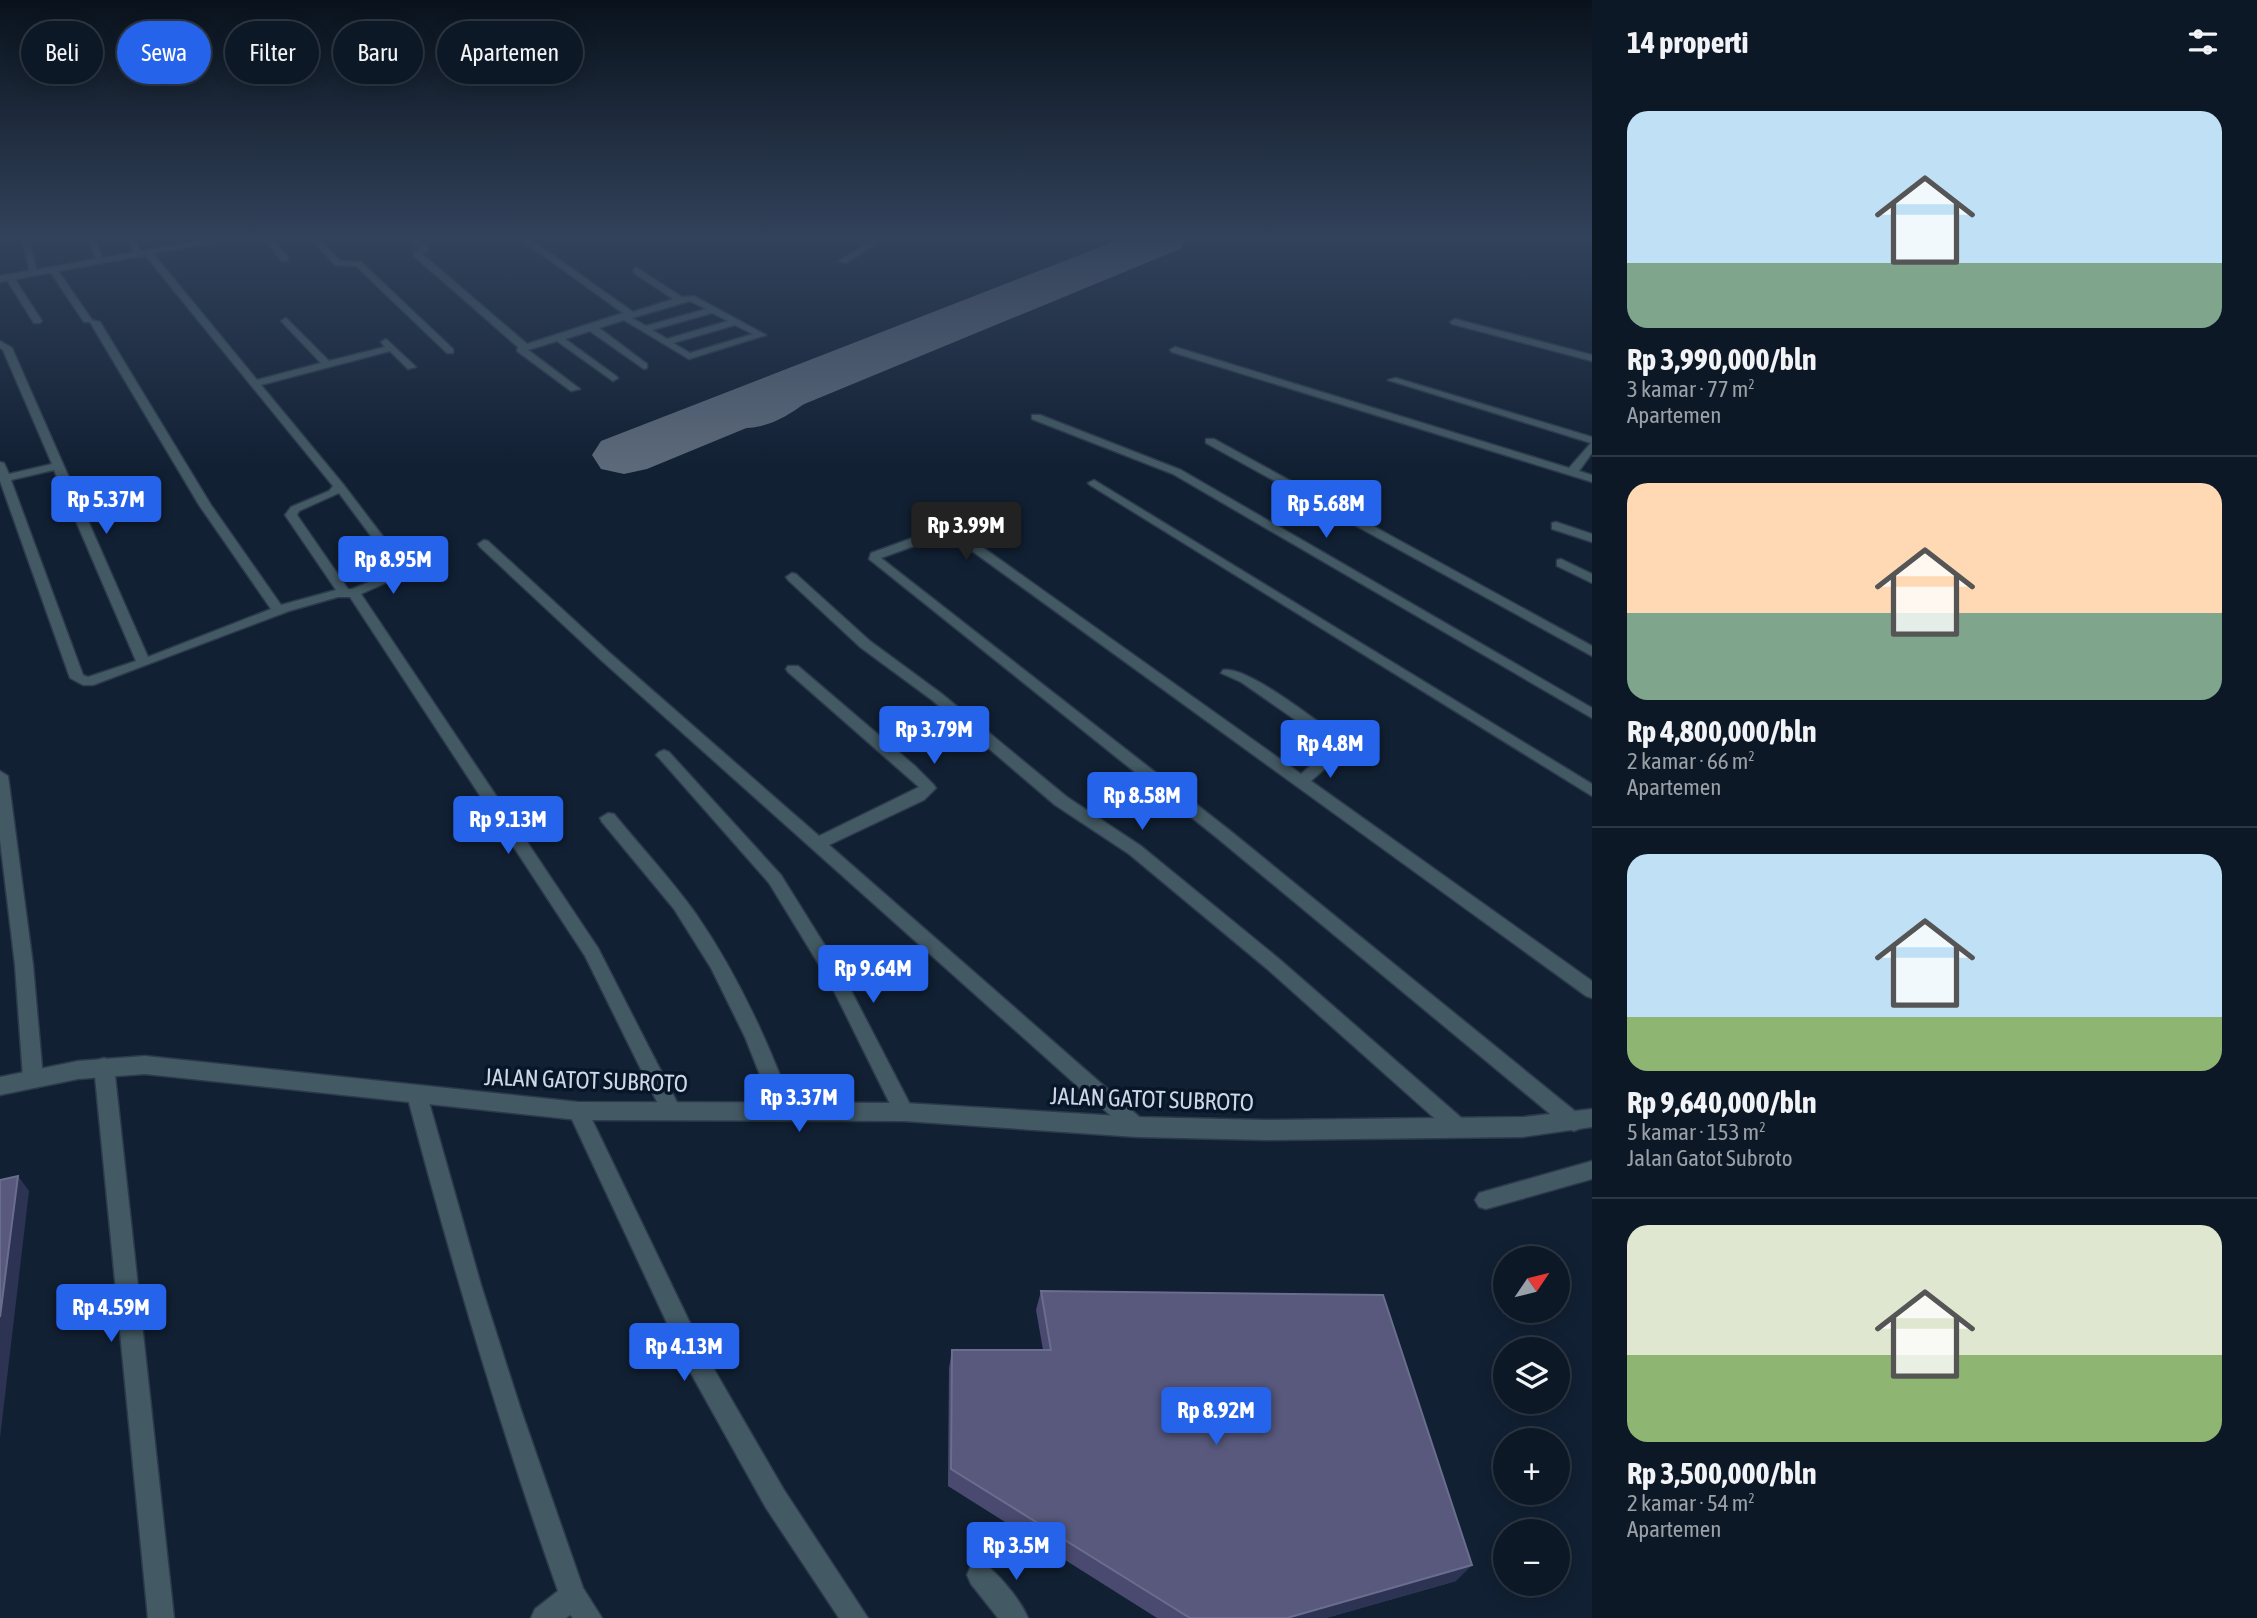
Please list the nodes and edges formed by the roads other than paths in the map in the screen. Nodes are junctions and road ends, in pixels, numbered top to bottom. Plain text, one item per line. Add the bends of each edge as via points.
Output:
1 (32, 315) edge
2 (86, 315) edge
3 (195, 315) edge
4 (411, 315) edge
5 (485, 315) edge
6 (627, 315) joint
7 (697, 315) edge
8 (721, 315) edge
9 (37, 321) dead end
10 (286, 321) dead end
11 (735, 322) junction
12 (1455, 322) dead end
13 (590, 326) junction
14 (644, 329) junction
15 (557, 337) junction
16 (665, 342) junction
17 (0, 344) edge
18 (522, 348) junction
19 (1175, 350) dead end
20 (450, 351) dead end
21 (507, 353) dead end
22 (1592, 358) edge
23 (327, 364) junction
24 (644, 366) dead end
25 (411, 367) dead end
26 (613, 379) dead end
27 (1393, 380) dead end
28 (254, 384) junction
29 (575, 389) dead end
30 (1036, 417) dead end
31 (1480, 417) dead end
32 (1210, 441) dead end
33 (1591, 445) edge
34 (0, 465) edge
35 (57, 466) junction
36 (1571, 474) junction
37 (5, 478) junction
38 (1592, 479) edge
39 (1094, 483) dead end
40 (339, 486) junction
41 (1556, 526) dead end
42 (1592, 538) edge
43 (484, 544) dead end
44 (875, 558) joint
45 (1561, 564) dead end
46 (792, 577) dead end
47 (1592, 579) edge
48 (348, 592) junction
49 (279, 611) junction
50 (1592, 652) edge
51 (144, 663) junction
52 (793, 669) dead end
53 (1228, 673) dead end
54 (1592, 714) edge
55 (664, 755) dead end
56 (0, 776) edge
57 (1301, 782) junction
58 (1592, 790) edge
59 (608, 818) dead end
60 (818, 843) junction
61 (1592, 990) edge
62 (104, 1066) junction
63 (33, 1078) junction
64 (0, 1086) edge
65 (417, 1095) junction
66 (671, 1110) junction
67 (578, 1111) junction
68 (784, 1112) junction
69 (904, 1112) junction
70 (1583, 1120) edge
71 (1137, 1126) junction
72 (1458, 1127) junction
73 (1592, 1170) edge
74 (1486, 1200) dead end
75 (980, 1575) dead end
76 (573, 1596) junction
77 (162, 1618) edge
78 (544, 1618) edge
79 (589, 1618) edge
80 (855, 1618) edge
81 (1015, 1618) edge

1 - 9 street
2 - 49 street via 205,505
3 - 28 street
4 - 20 street
5 - 18 street
6 - 13 street
6 - 14 street
7 - 14 street
8 - 11 street
10 - 23 street
11 - 16 street
11 - 16 street via 761,335 689,356
12 - 22 street
13 - 15 street
13 - 24 street
14 - 16 street
15 - 18 street
15 - 26 street
17 - 35 street via 7,348
18 - 21 street
18 - 29 street
19 - 36 street
23 - 25 street via 388,345
23 - 28 street
27 - 33 street
28 - 40 street
30 - 54 street via 1177,472
31 - 33 street
32 - 50 street
33 - 36 street
34 - 37 street
35 - 37 street
35 - 51 street
36 - 38 street
37 - 51 street via 77,678 88,682
39 - 58 street
40 - 48 street via 291,515
40 - 48 street via 404,572
41 - 42 street
43 - 60 street
44 - 57 street via 943,531 953,533
44 - 70 street
45 - 47 street
46 - 72 street via 866,644 1061,801 1135,850 1303,989
48 - 49 street
48 - 66 street via 592,953
49 - 51 street
52 - 60 street via 928,788
53 - 57 street via 1246,679 1342,746
55 - 69 street via 775,879 836,978
56 - 63 street
57 - 61 street
59 - 68 street via 671,893 710,951 744,1015
60 - 71 street
62 - 63 street, JALAN GATOT SUBROTO
62 - 65 street, JALAN GATOT SUBROTO via 203,1069
62 - 77 street
63 - 64 street, JALAN GATOT SUBROTO
65 - 67 street, JALAN GATOT SUBROTO
65 - 76 street via 503,1394
66 - 67 street, JALAN GATOT SUBROTO
66 - 68 street, JALAN GATOT SUBROTO
67 - 80 street via 696,1360 775,1499
68 - 69 street, JALAN GATOT SUBROTO
69 - 71 street, JALAN GATOT SUBROTO
70 - 72 street, JALAN GATOT SUBROTO via 1523,1127
71 - 72 street, JALAN GATOT SUBROTO via 1267,1130
73 - 74 street
75 - 81 street
76 - 78 street
76 - 79 street

